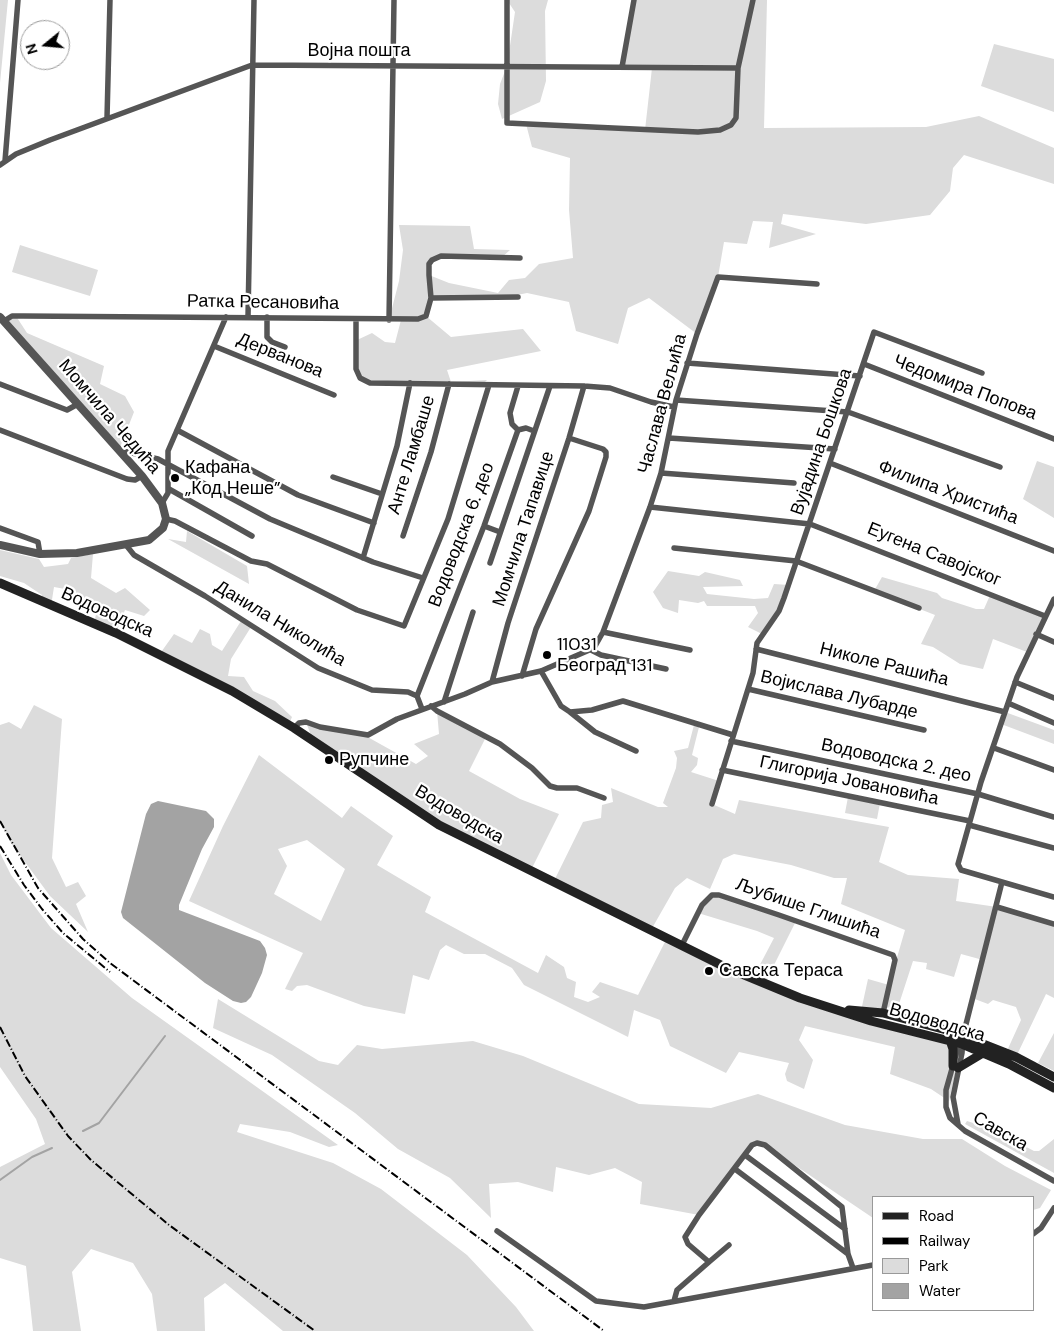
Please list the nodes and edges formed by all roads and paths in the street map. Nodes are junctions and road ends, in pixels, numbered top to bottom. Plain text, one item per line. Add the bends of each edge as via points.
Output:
1 (18, 0) edge
2 (110, 0) edge
3 (254, 0) edge
4 (394, 0) edge
5 (507, 0) edge
6 (634, 0) edge
7 (753, 0) edge
8 (393, 65) junction
9 (252, 66) junction
10 (507, 66) junction
11 (622, 67) junction
12 (738, 68) junction
13 (108, 118) junction
14 (2, 163) edge
15 (520, 258) dead end
16 (817, 284) dead end
17 (518, 297) dead end
18 (431, 298) junction
19 (226, 317) junction
20 (248, 317) junction
21 (267, 317) junction
22 (2, 319) edge
23 (356, 319) junction
24 (389, 320) junction
25 (214, 346) junction
26 (285, 346) dead end
27 (687, 363) junction
28 (864, 364) junction
29 (982, 373) dead end
30 (860, 376) junction
31 (410, 383) junction
32 (0, 384) edge
33 (449, 384) junction
34 (489, 385) junction
35 (518, 386) junction
36 (550, 386) junction
37 (584, 386) junction
38 (334, 395) dead end
39 (78, 404) junction
40 (675, 404) junction
41 (848, 412) junction
42 (0, 430) edge
43 (177, 430) junction
44 (518, 430) junction
45 (534, 431) junction
46 (569, 438) junction
47 (669, 438) junction
48 (1054, 439) edge
49 (834, 449) junction
50 (119, 450) junction
51 (830, 464) junction
52 (167, 465) junction
53 (1000, 467) dead end
54 (662, 473) junction
55 (142, 476) junction
56 (333, 476) dead end
57 (794, 483) dead end
58 (169, 489) junction
59 (382, 494) junction
60 (162, 503) junction
61 (650, 507) junction
62 (166, 519) junction
63 (374, 523) junction
64 (810, 524) junction
65 (484, 526) junction
66 (0, 528) edge
67 (500, 532) junction
68 (252, 536) dead end
69 (402, 536) dead end
70 (0, 545) edge
71 (126, 545) junction
72 (674, 548) dead end
73 (1054, 551) edge
74 (40, 554) junction
75 (363, 558) junction
76 (796, 561) junction
77 (490, 563) dead end
78 (423, 578) junction
79 (0, 583) edge
80 (1054, 599) edge
81 (919, 608) dead end
82 (473, 612) dead end
83 (1045, 616) junction
84 (603, 632) junction
85 (1036, 634) junction
86 (1054, 642) edge
87 (756, 649) junction
88 (591, 650) junction
89 (690, 650) dead end
90 (666, 669) dead end
91 (541, 671) junction
92 (522, 676) junction
93 (492, 682) junction
94 (1015, 682) junction
95 (748, 688) junction
96 (417, 696) junction
97 (1054, 698) edge
98 (444, 702) junction
99 (1008, 703) junction
100 (431, 706) junction
101 (422, 709) junction
102 (570, 712) junction
103 (1005, 712) junction
104 (1054, 723) edge
105 (294, 728) junction
106 (924, 730) dead end
107 (732, 738) junction
108 (994, 748) junction
109 (636, 751) dead end
110 (722, 770) junction
111 (1054, 770) edge
112 (978, 794) junction
113 (604, 798) dead end
114 (712, 804) dead end
115 (1054, 817) edge
116 (970, 823) junction
117 (1054, 848) edge
118 (1002, 882) junction
119 (1054, 897) edge
120 (997, 907) junction
121 (1054, 924) edge
122 (682, 945) junction
123 (836, 1009) junction
124 (883, 1013) junction
125 (950, 1040) junction
126 (962, 1040) junction
127 (982, 1053) junction
128 (956, 1067) junction
129 (1054, 1077) edge
130 (1054, 1088) edge
131 (745, 1155) junction
132 (735, 1168) junction
133 (1054, 1181) edge
134 (1054, 1208) edge
135 (845, 1229) junction
136 (497, 1231) dead end
137 (1034, 1233) edge
138 (729, 1245) dead end
139 (848, 1254) junction
140 (709, 1262) junction
141 (872, 1265) edge
142 (853, 1268) junction
143 (674, 1301) junction

1 - 14 street
2 - 13 street
3 - 9 street
4 - 8 street
5 - 10 street
6 - 11 street
7 - 12 street
8 - 9 street, Војна пошта
8 - 10 street, Војна пошта
8 - 24 street
9 - 13 street, Војна пошта
9 - 20 street
10 - 11 street, Војна пошта
10 - 12 street via 507,123 698,132 720,130 736,118
11 - 12 street, Војна пошта
13 - 14 street, Војна пошта via 24,150
15 - 18 street via 441,256 432,260 429,275
16 - 27 street, Часлава Вељића via 718,277
17 - 18 street
18 - 24 street via 426,316
19 - 20 street, Ратка Ресановића
19 - 22 street, Ратка Ресановића via 12,316
19 - 25 street
20 - 21 street, Ратка Ресановића
21 - 23 street, Ратка Ресановића
21 - 26 street via 268,337 272,342
22 - 39 street, Момчила Чедића
23 - 24 street
23 - 31 street, Ратка Ресановића via 356,369 360,378 370,383
25 - 38 street, Дерванова
25 - 43 street
27 - 30 street
27 - 40 street, Часлава Вељића
28 - 29 street, Вујадина Бошкова via 874,332
28 - 30 street, Вујадина Бошкова
28 - 48 street, Чедомира Попова
30 - 41 street, Вујадина Бошкова
31 - 33 street, Ратка Ресановића
31 - 59 street via 397,446
32 - 39 street via 68,410
33 - 34 street, Ратка Ресановића
33 - 69 street, Анте Ламбаше via 431,452
34 - 35 street, Ратка Ресановића
34 - 78 street via 448,519
35 - 36 street, Ратка Ресановића
35 - 44 street via 510,413 512,424
36 - 37 street, Ратка Ресановића
36 - 45 street
37 - 40 street, Ратка Ресановића via 610,388 651,402
37 - 46 street, Момчила Тапавице
39 - 50 street, Момчила Чедића
40 - 41 street, Ратка Ресановића
40 - 47 street, Часлава Вељића
41 - 49 street, Вујадина Бошкова
41 - 53 street, Ратка Ресановића
42 - 55 street via 127,478 135,480
43 - 52 street via 168,451
43 - 63 street via 298,495
44 - 45 street
44 - 65 street, Водоводска 6. део
45 - 67 street
46 - 92 street via 603,450 606,456 589,511 542,613
46 - 93 street, Момчила Тапавице
47 - 49 street
47 - 54 street, Часлава Вељића
49 - 51 street, Вујадина Бошкова
50 - 52 street via 151,457
50 - 55 street, Момчила Чедића
51 - 64 street, Вујадина Бошкова
51 - 73 street, Филипа Христића
52 - 58 street
52 - 75 street via 270,519
54 - 57 street
54 - 61 street, Часлава Вељића
55 - 60 street, Момчила Чедића
56 - 59 street
58 - 60 street
58 - 68 street
59 - 63 street
60 - 62 street, Момчила Чедића
61 - 64 street, Еугена Савојског
61 - 84 street, Часлава Вељића
62 - 71 street via 154,538
62 - 78 street via 357,610 404,626
63 - 75 street
64 - 76 street, Вујадина Бошкова
64 - 83 street, Еугена Савојског
65 - 67 street
65 - 96 street, Водоводска 6. део
66 - 74 street via 38,542
67 - 77 street
70 - 74 street
71 - 74 street via 65,555
71 - 96 street, Данила Николића via 134,555 330,674 372,690 408,692
72 - 76 street
75 - 78 street
76 - 81 street
76 - 87 street, Вујадина Бошкова via 779,610
79 - 105 main road, Водоводска via 193,671
80 - 83 street
82 - 98 street
83 - 85 street
84 - 88 street, Часлава Вељића
84 - 89 street
85 - 86 street
85 - 94 street
87 - 95 street, Вујадина Бошкова
87 - 103 street, Николе Рашића
88 - 90 street
88 - 91 street
91 - 92 street
91 - 102 street via 561,706
92 - 93 street
93 - 98 street
94 - 97 street
94 - 99 street
95 - 106 street, Војислава Лубарде
95 - 107 street, Вујадина Бошкова
96 - 101 street
98 - 100 street
99 - 103 street
99 - 104 street
100 - 101 street
100 - 113 street via 500,744 550,786 577,788
101 - 105 street via 364,736 306,722
102 - 107 street, Водоводска 2. део via 623,701
102 - 109 street via 596,732
103 - 108 street
105 - 122 main road, Водоводска via 439,826 564,890
107 - 110 street, Вујадина Бошкова
107 - 112 street, Водоводска 2. део
108 - 111 street
108 - 112 street
110 - 114 street, Вујадина Бошкова
110 - 116 street, Глигорија Јовановића
112 - 115 street, Водоводска 2. део
112 - 116 street
116 - 117 street, Глигорија Јовановића
116 - 118 street via 959,868
118 - 119 street
118 - 120 street, Савска
120 - 121 street
120 - 126 street, Савска
122 - 123 main road, Водоводска via 765,985
122 - 124 street, Љубише Глишића via 702,905 712,895 787,918 894,955
123 - 124 main road, Водоводска
123 - 125 main road, Водоводска
124 - 126 main road, Водоводска
125 - 126 main road, Водоводска
125 - 128 main road
126 - 127 main road, Водоводска
126 - 128 street, Савска
126 - 129 main road, Водоводска via 1016,1057
127 - 128 main road
127 - 130 main road, Водоводска
128 - 133 street, Савска via 946,1090 950,1118 964,1131
131 - 132 street
131 - 135 street
131 - 135 street via 752,1145 765,1145 842,1207
132 - 139 street
132 - 140 street via 685,1238
134 - 137 street
135 - 139 street
136 - 143 street via 596,1301 644,1307
138 - 140 street
139 - 142 street
140 - 143 street via 678,1290
141 - 142 street
142 - 143 street

